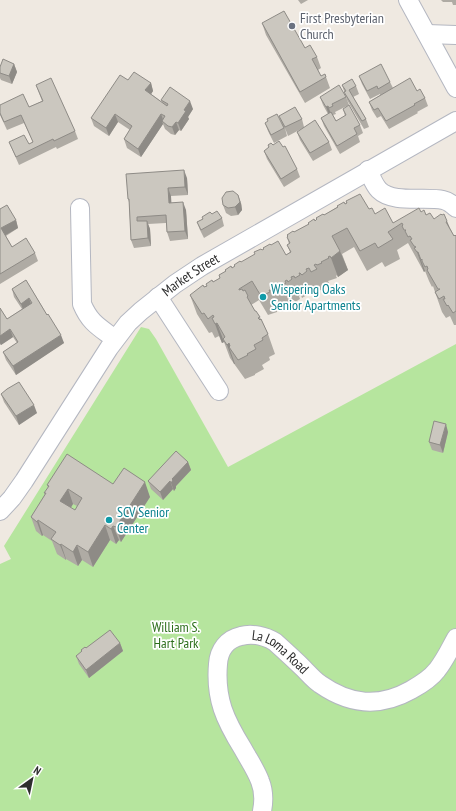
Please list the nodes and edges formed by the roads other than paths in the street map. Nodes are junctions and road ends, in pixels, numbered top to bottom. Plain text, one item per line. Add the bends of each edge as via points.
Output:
1 (408, 0) edge
2 (426, 34) junction
3 (456, 35) edge
4 (456, 88) edge
5 (456, 121) edge
6 (368, 170) junction
7 (80, 208) dead end
8 (456, 208) edge
9 (158, 297) junction
10 (115, 339) junction
11 (219, 391) dead end
12 (0, 511) edge
13 (456, 638) edge
14 (262, 811) edge

1 - 2 street
2 - 3 street
2 - 4 street
5 - 6 street, Market Street
6 - 8 street via 379,189 392,196 442,200
6 - 9 street, Market Street via 202,266
7 - 10 street via 82,304 87,316
9 - 10 street, Market Street via 128,323
9 - 11 street
10 - 12 street, Market Street via 24,481
13 - 14 street, La Loma Road via 437,671 418,686 382,702 357,700 338,694 319,683 269,638 245,635 230,640 218,655 216,678 221,706 228,725 256,769 264,801

